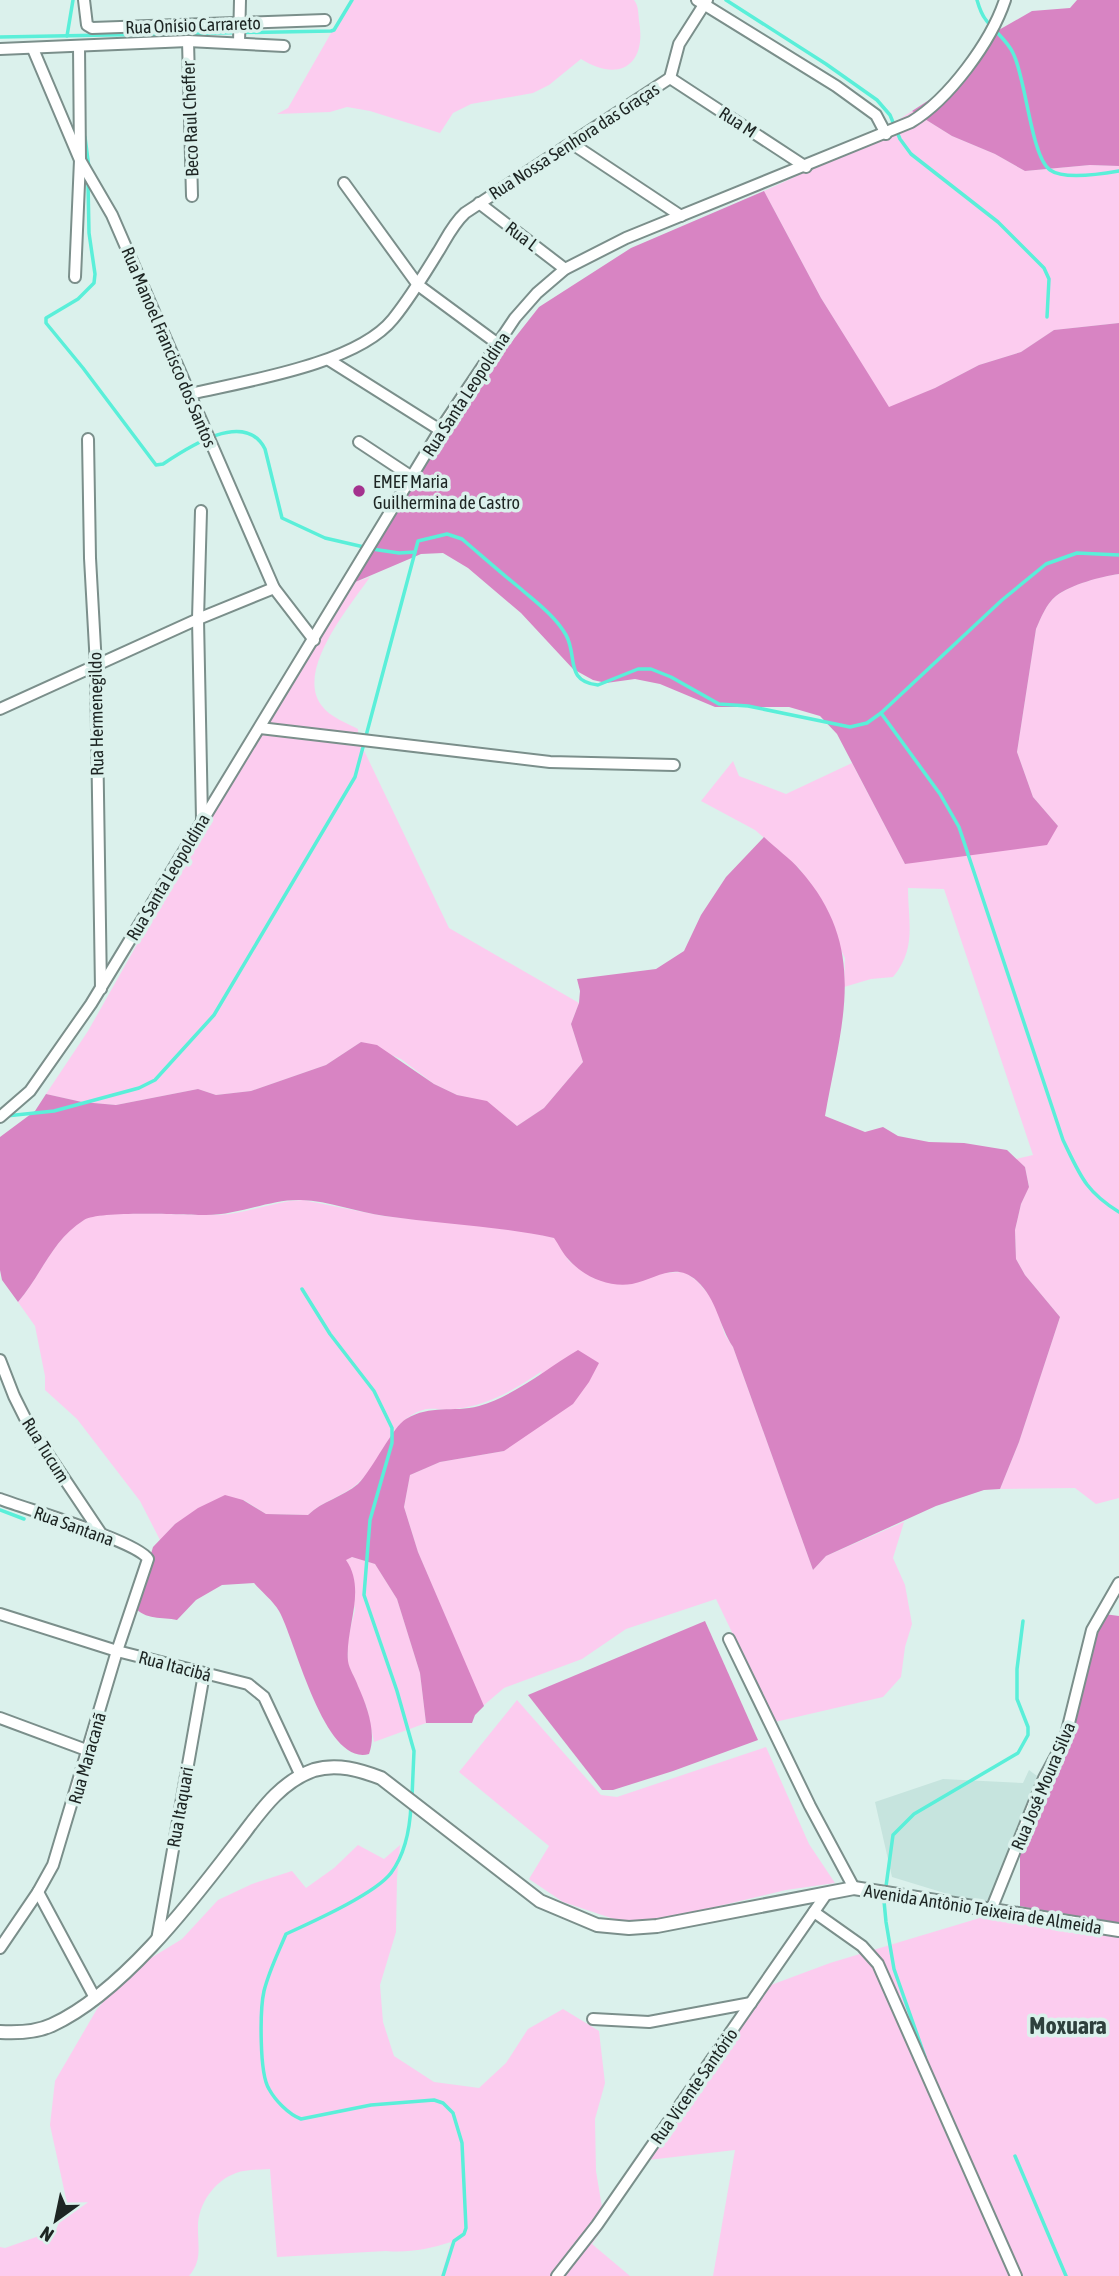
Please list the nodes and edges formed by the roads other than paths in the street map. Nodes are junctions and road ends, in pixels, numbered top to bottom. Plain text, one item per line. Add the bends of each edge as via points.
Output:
1 (84, 0) edge
2 (240, 0) edge
3 (1005, 0) edge
4 (703, 1) edge
5 (324, 20) dead end
6 (239, 26) junction
7 (188, 41) junction
8 (239, 43) junction
9 (79, 46) junction
10 (284, 46) dead end
11 (0, 49) edge
12 (33, 50) junction
13 (670, 78) junction
14 (886, 134) junction
15 (571, 143) junction
16 (82, 164) junction
17 (806, 167) junction
18 (344, 183) dead end
19 (192, 196) dead end
20 (479, 203) junction
21 (681, 216) junction
22 (565, 269) junction
23 (75, 278) dead end
24 (418, 285) junction
25 (498, 344) junction
26 (329, 360) junction
27 (190, 394) junction
28 (440, 430) junction
29 (88, 439) dead end
30 (359, 442) dead end
31 (412, 477) junction
32 (201, 511) dead end
33 (274, 589) junction
34 (198, 619) junction
35 (314, 640) junction
36 (96, 666) junction
37 (0, 709) edge
38 (260, 728) junction
39 (674, 765) dead end
40 (202, 820) junction
41 (101, 989) junction
42 (0, 1117) edge
43 (0, 1360) edge
44 (0, 1499) edge
45 (102, 1535) junction
46 (147, 1556) joint
47 (1119, 1583) edge
48 (0, 1614) edge
49 (729, 1639) dead end
50 (117, 1651) junction
51 (204, 1674) junction
52 (0, 1718) edge
53 (89, 1751) junction
54 (301, 1776) junction
55 (854, 1888) junction
56 (38, 1892) junction
57 (827, 1893) junction
58 (992, 1909) junction
59 (814, 1912) junction
60 (1119, 1930) edge
61 (157, 1940) junction
62 (0, 1948) edge
63 (95, 1998) junction
64 (751, 2003) junction
65 (593, 2019) dead end
66 (0, 2032) edge
67 (557, 2276) edge
68 (1016, 2276) edge

1 - 6 street, Rua Onísio Carrareto via 87,25 92,28
2 - 6 street
3 - 14 street, Rua Santa Leopoldina via 988,39 935,105
4 - 13 street via 679,44
4 - 14 street via 876,115
5 - 6 street, Rua Onísio Carrareto
6 - 8 street
7 - 8 street
7 - 9 street
7 - 19 street, Beco Raul Cheffer
8 - 10 street
9 - 12 street
9 - 16 street
11 - 12 street
12 - 16 street, Rua Manoel Francisco dos Santos
13 - 15 street, Rua Nossa Senhora das Graças
13 - 17 street, Rua M
14 - 17 street, Rua Santa Leopoldina
15 - 20 street, Rua Nossa Senhora das Graças
15 - 21 street
16 - 23 street
16 - 27 street, Rua Manoel Francisco dos Santos via 112,215
17 - 21 street, Rua Santa Leopoldina
18 - 24 street
20 - 22 street, Rua L
20 - 24 street, Rua Nossa Senhora das Graças via 459,219
21 - 22 street, Rua Santa Leopoldina
22 - 25 street, Rua Santa Leopoldina via 537,293
24 - 25 street
24 - 26 street, Rua Nossa Senhora das Graças via 382,331
25 - 28 street, Rua Santa Leopoldina
26 - 27 street
26 - 28 street
27 - 33 street, Rua Manoel Francisco dos Santos
28 - 31 street, Rua Santa Leopoldina
29 - 36 street, Rua Hermenegildo
30 - 31 street
31 - 35 street, Rua Santa Leopoldina
32 - 34 street
33 - 34 street
33 - 35 street, Rua Manoel Francisco dos Santos
34 - 36 street
34 - 40 street
35 - 38 street, Rua Santa Leopoldina
36 - 37 street
36 - 41 street, Rua Hermenegildo
38 - 39 street via 550,762
38 - 40 street, Rua Santa Leopoldina
40 - 41 street, Rua Santa Leopoldina
41 - 42 street, Rua Santa Leopoldina via 30,1091
43 - 45 street, Rua Tucum via 29,1426
44 - 45 street, Rua Santana
45 - 46 street, Rua Santana
46 - 50 street, Rua Maracanã
47 - 58 street, Rua José Moura Silva via 1092,1630 1065,1739 1044,1778
48 - 50 street, Rua Itacibá
49 - 55 street
50 - 51 street, Rua Itacibá
50 - 53 street, Rua Maracanã
51 - 54 street, Rua Itacibá via 258,1690
51 - 61 street, Rua Itaquari
52 - 53 street
53 - 56 street, Rua Maracanã via 53,1866
54 - 57 street, Avenida Antônio Teixeira de Almeida via 336,1767 381,1778 519,1886 565,1913 597,1925 657,1926
54 - 61 street, Avenida Antônio Teixeira de Almeida via 259,1812
55 - 57 street, Avenida Antônio Teixeira de Almeida
55 - 58 street, Avenida Antônio Teixeira de Almeida
56 - 62 street, Rua Maracanã
56 - 63 street
57 - 59 street, Rua Vicente Santório
58 - 60 street, Avenida Antônio Teixeira de Almeida
59 - 64 street, Rua Vicente Santório
59 - 68 street via 862,1946 878,1964
61 - 63 street, Avenida Antônio Teixeira de Almeida
63 - 66 street, Avenida Antônio Teixeira de Almeida via 52,2025
64 - 65 street via 649,2022
64 - 67 street, Rua Vicente Santório

